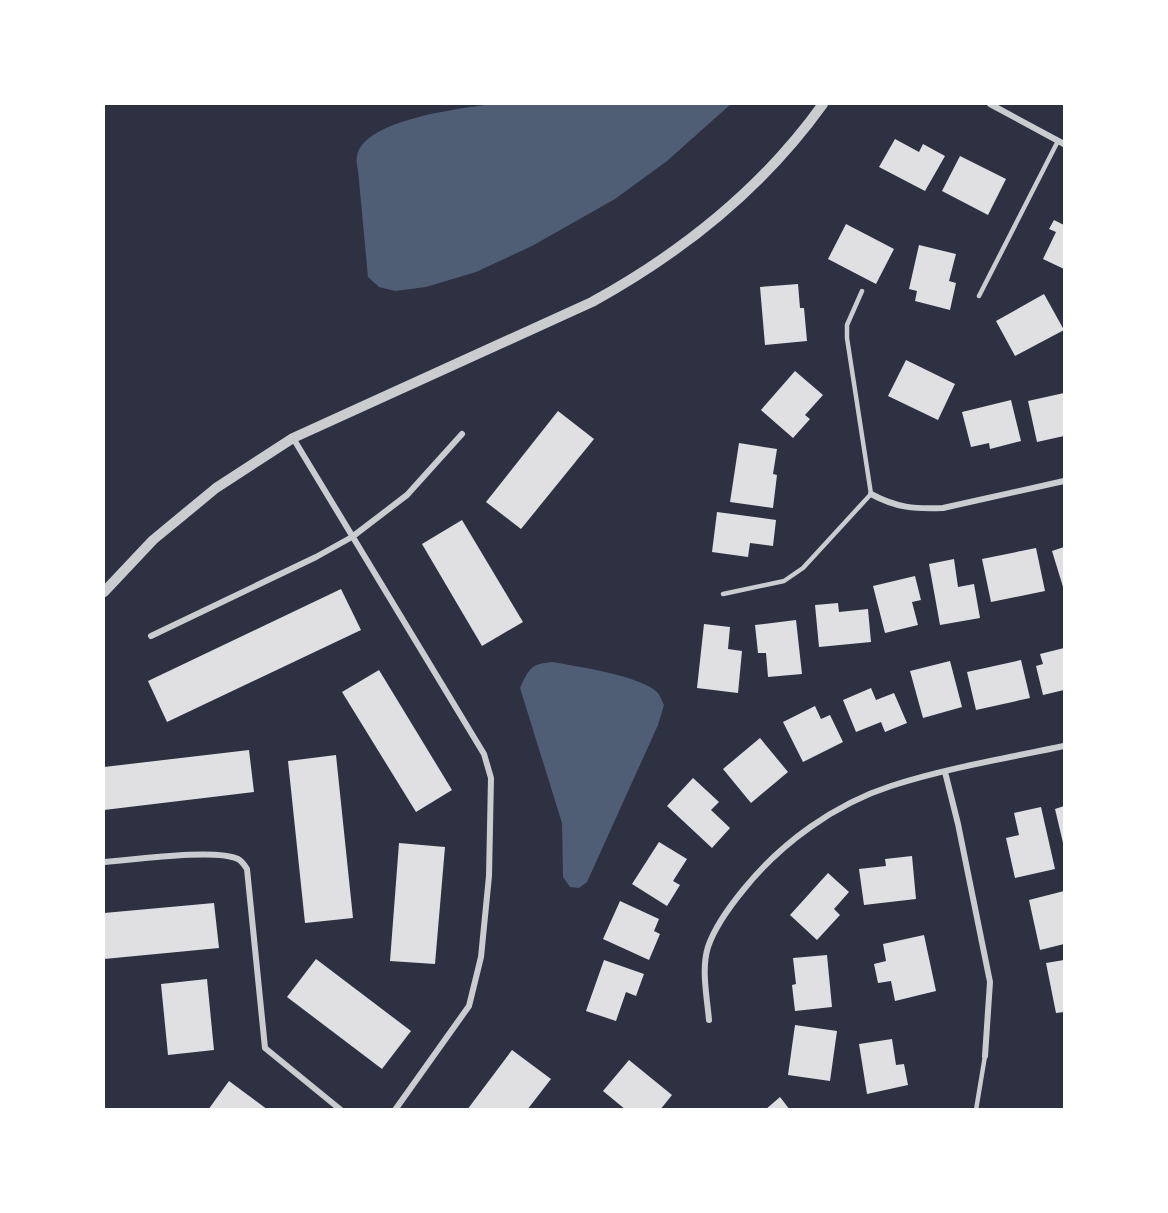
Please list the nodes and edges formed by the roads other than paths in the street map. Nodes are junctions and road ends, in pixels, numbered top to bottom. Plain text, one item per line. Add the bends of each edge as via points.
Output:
1 (823, 104) edge
2 (990, 104) edge
3 (1061, 143) edge
4 (862, 291) dead end
5 (979, 296) dead end
6 (462, 434) dead end
7 (293, 438) junction
8 (1065, 481) edge
9 (871, 494) junction
10 (352, 537) junction
11 (104, 592) edge
12 (723, 594) dead end
13 (151, 636) dead end
14 (1065, 746) edge
15 (945, 772) junction
16 (104, 862) edge
17 (709, 1020) dead end
18 (985, 1056) joint
19 (341, 1110) edge
20 (395, 1110) edge
21 (975, 1110) edge

1 - 7 street via 784,153 734,204 636,278 592,302
2 - 3 street
3 - 5 lane
4 - 9 lane via 847,325 847,338
6 - 10 street via 407,495
7 - 10 street
7 - 11 street via 216,488 153,540
8 - 9 street via 943,508 892,505
9 - 12 lane via 803,568 784,581
10 - 13 street
10 - 20 street via 484,754 491,778 489,876 481,957 469,1006
14 - 15 street
15 - 17 street via 890,786 842,807 798,836 757,873 728,909 708,947 705,963
15 - 18 street via 990,982
16 - 19 street via 222,854 240,860 247,870 265,1048
18 - 21 lane

